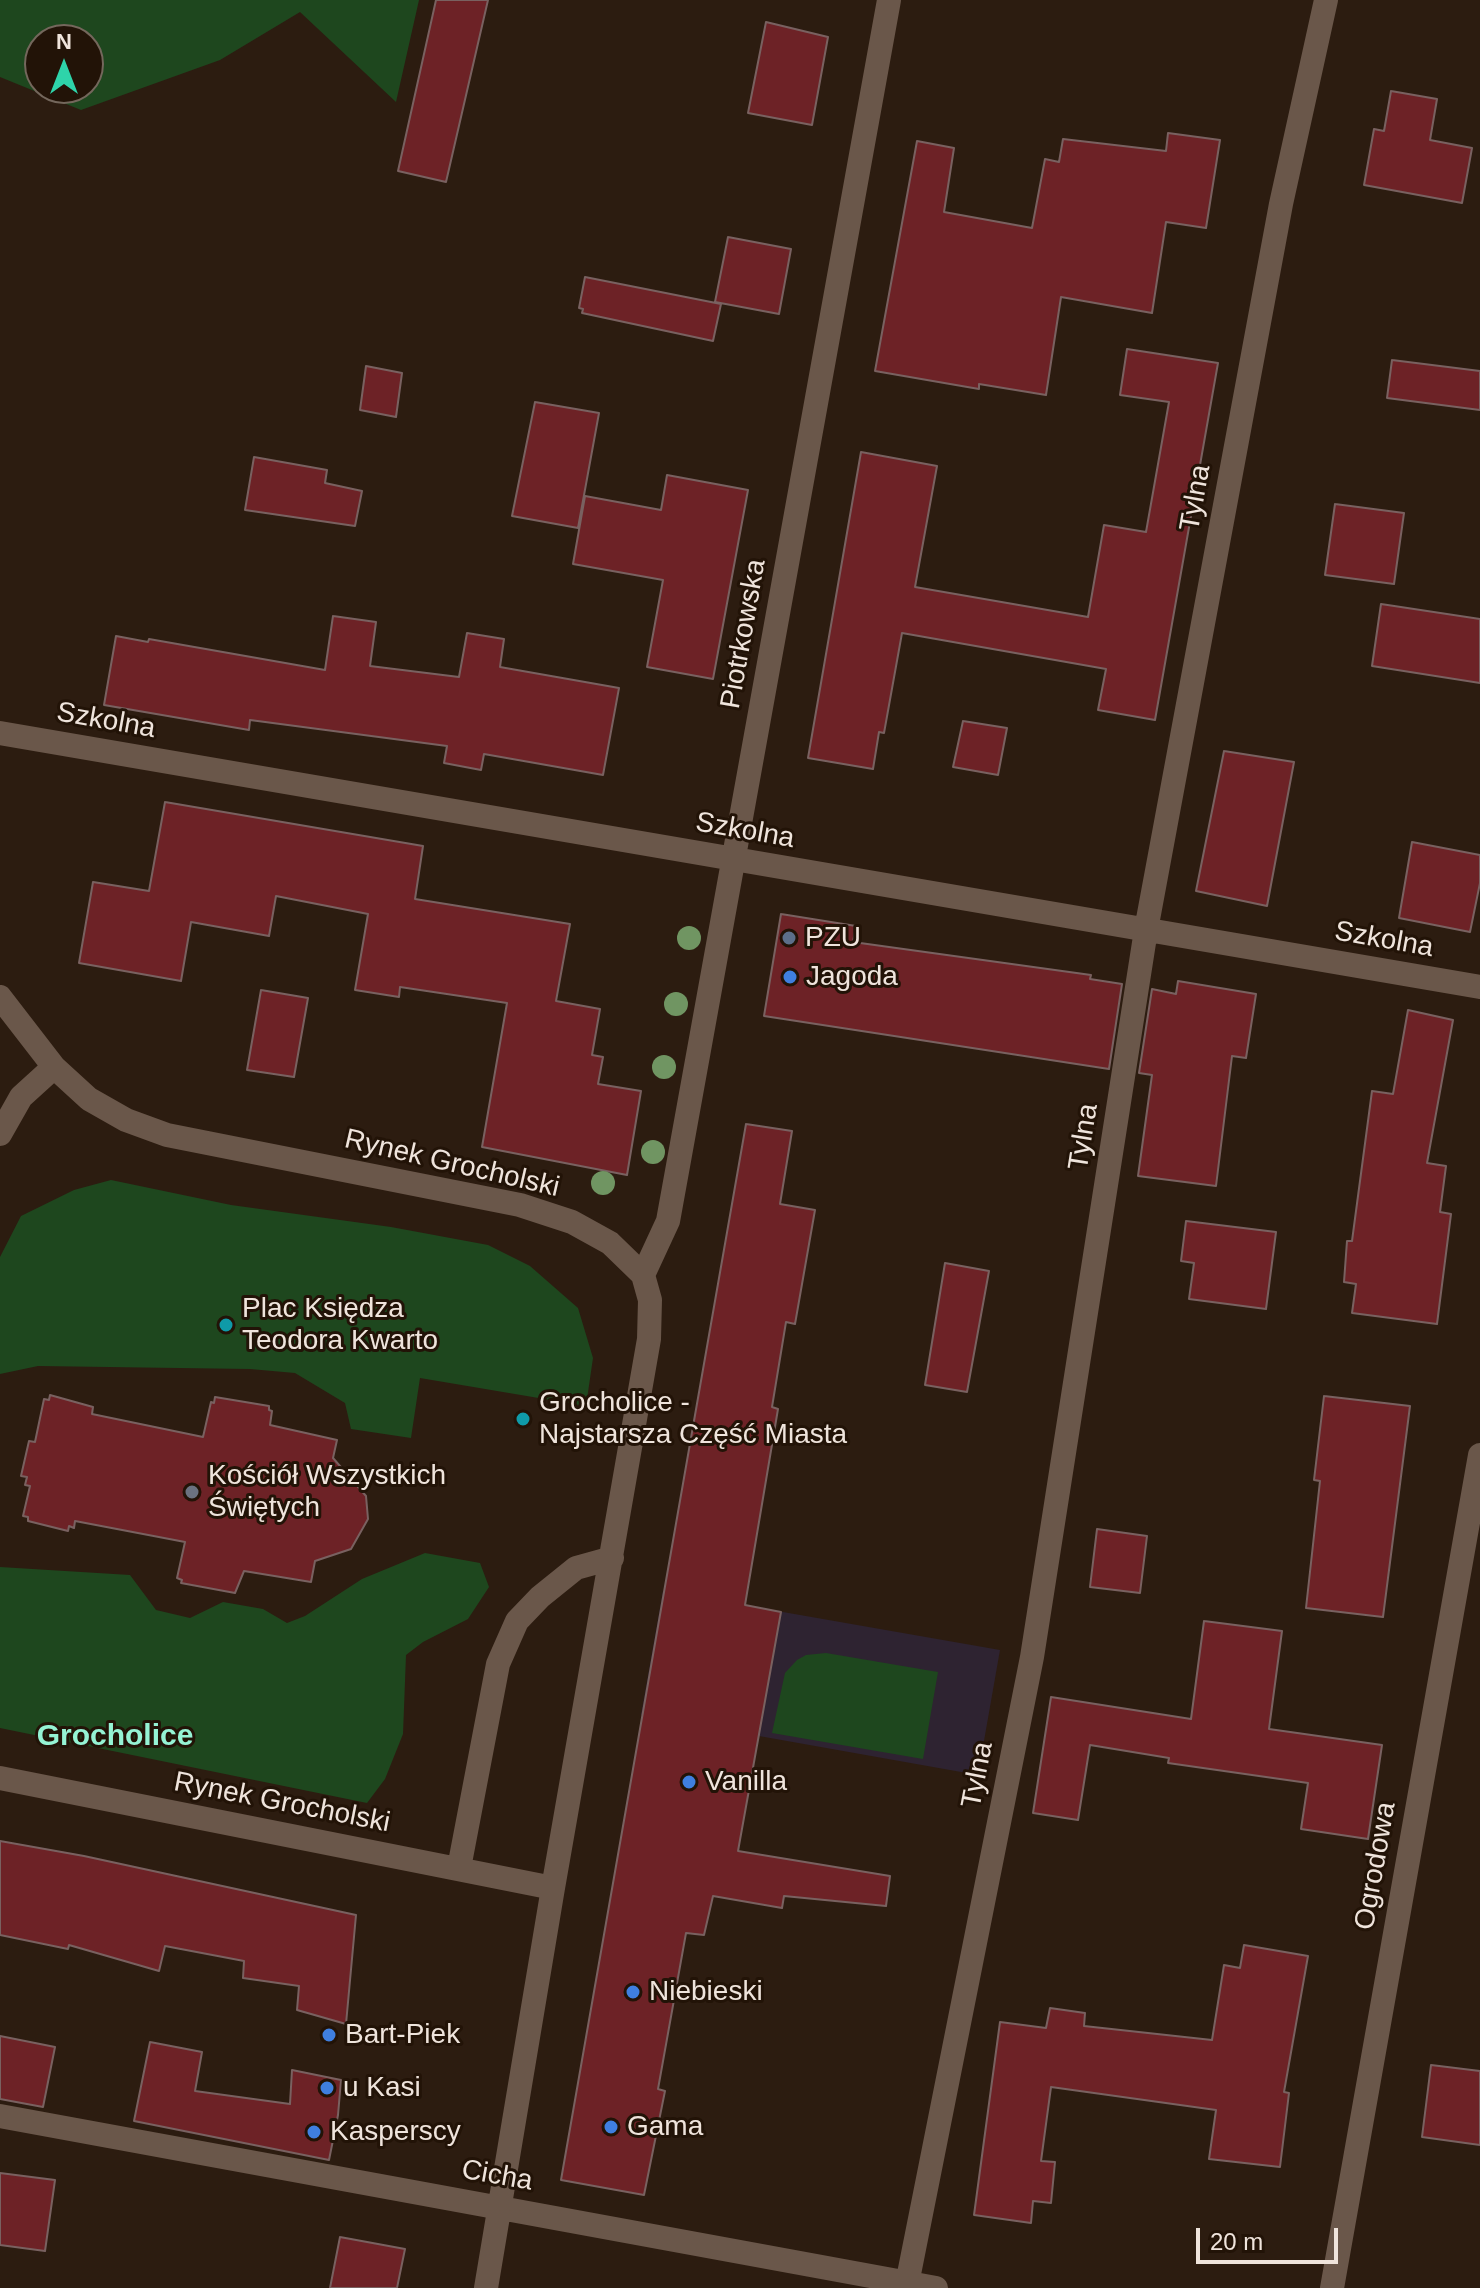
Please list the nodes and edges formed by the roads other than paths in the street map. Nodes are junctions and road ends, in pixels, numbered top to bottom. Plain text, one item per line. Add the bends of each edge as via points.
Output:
1 (889, 0) edge
2 (1326, 0) edge
3 (0, 733) edge
4 (733, 860) junction
5 (1146, 930) junction
6 (1480, 987) edge
7 (0, 997) edge
8 (54, 1067) junction
9 (0, 1134) edge
10 (643, 1275) junction
11 (1480, 1455) edge
12 (612, 1558) junction
13 (0, 1778) edge
14 (459, 1868) junction
15 (553, 1888) junction
16 (0, 2116) edge
17 (500, 2207) junction
18 (858, 2281) edge
19 (907, 2284) junction
20 (486, 2288) edge
21 (936, 2288) edge
22 (1332, 2288) edge

1 - 4 street, Piotrkowska
2 - 5 street, Tylna via 1278,219
3 - 4 street, Szkolna
4 - 5 street, Szkolna
4 - 10 street, Piotrkowska via 668,1221
5 - 6 street, Szkolna
5 - 19 street, Tylna via 1032,1657
7 - 8 street, Rynek Grocholski
8 - 9 street via 21,1097
8 - 10 street, Rynek Grocholski via 89,1099 167,1135 520,1205 572,1222 610,1243
10 - 12 street via 650,1300 649,1339
11 - 22 street, Ogrodowa
12 - 14 street via 576,1568 517,1621 498,1664
12 - 15 street
13 - 14 street, Rynek Grocholski
14 - 15 street, Rynek Grocholski
15 - 17 street
16 - 17 street, Cicha
17 - 18 street, Cicha
17 - 20 street
18 - 19 street, Cicha
19 - 21 street, Cicha

